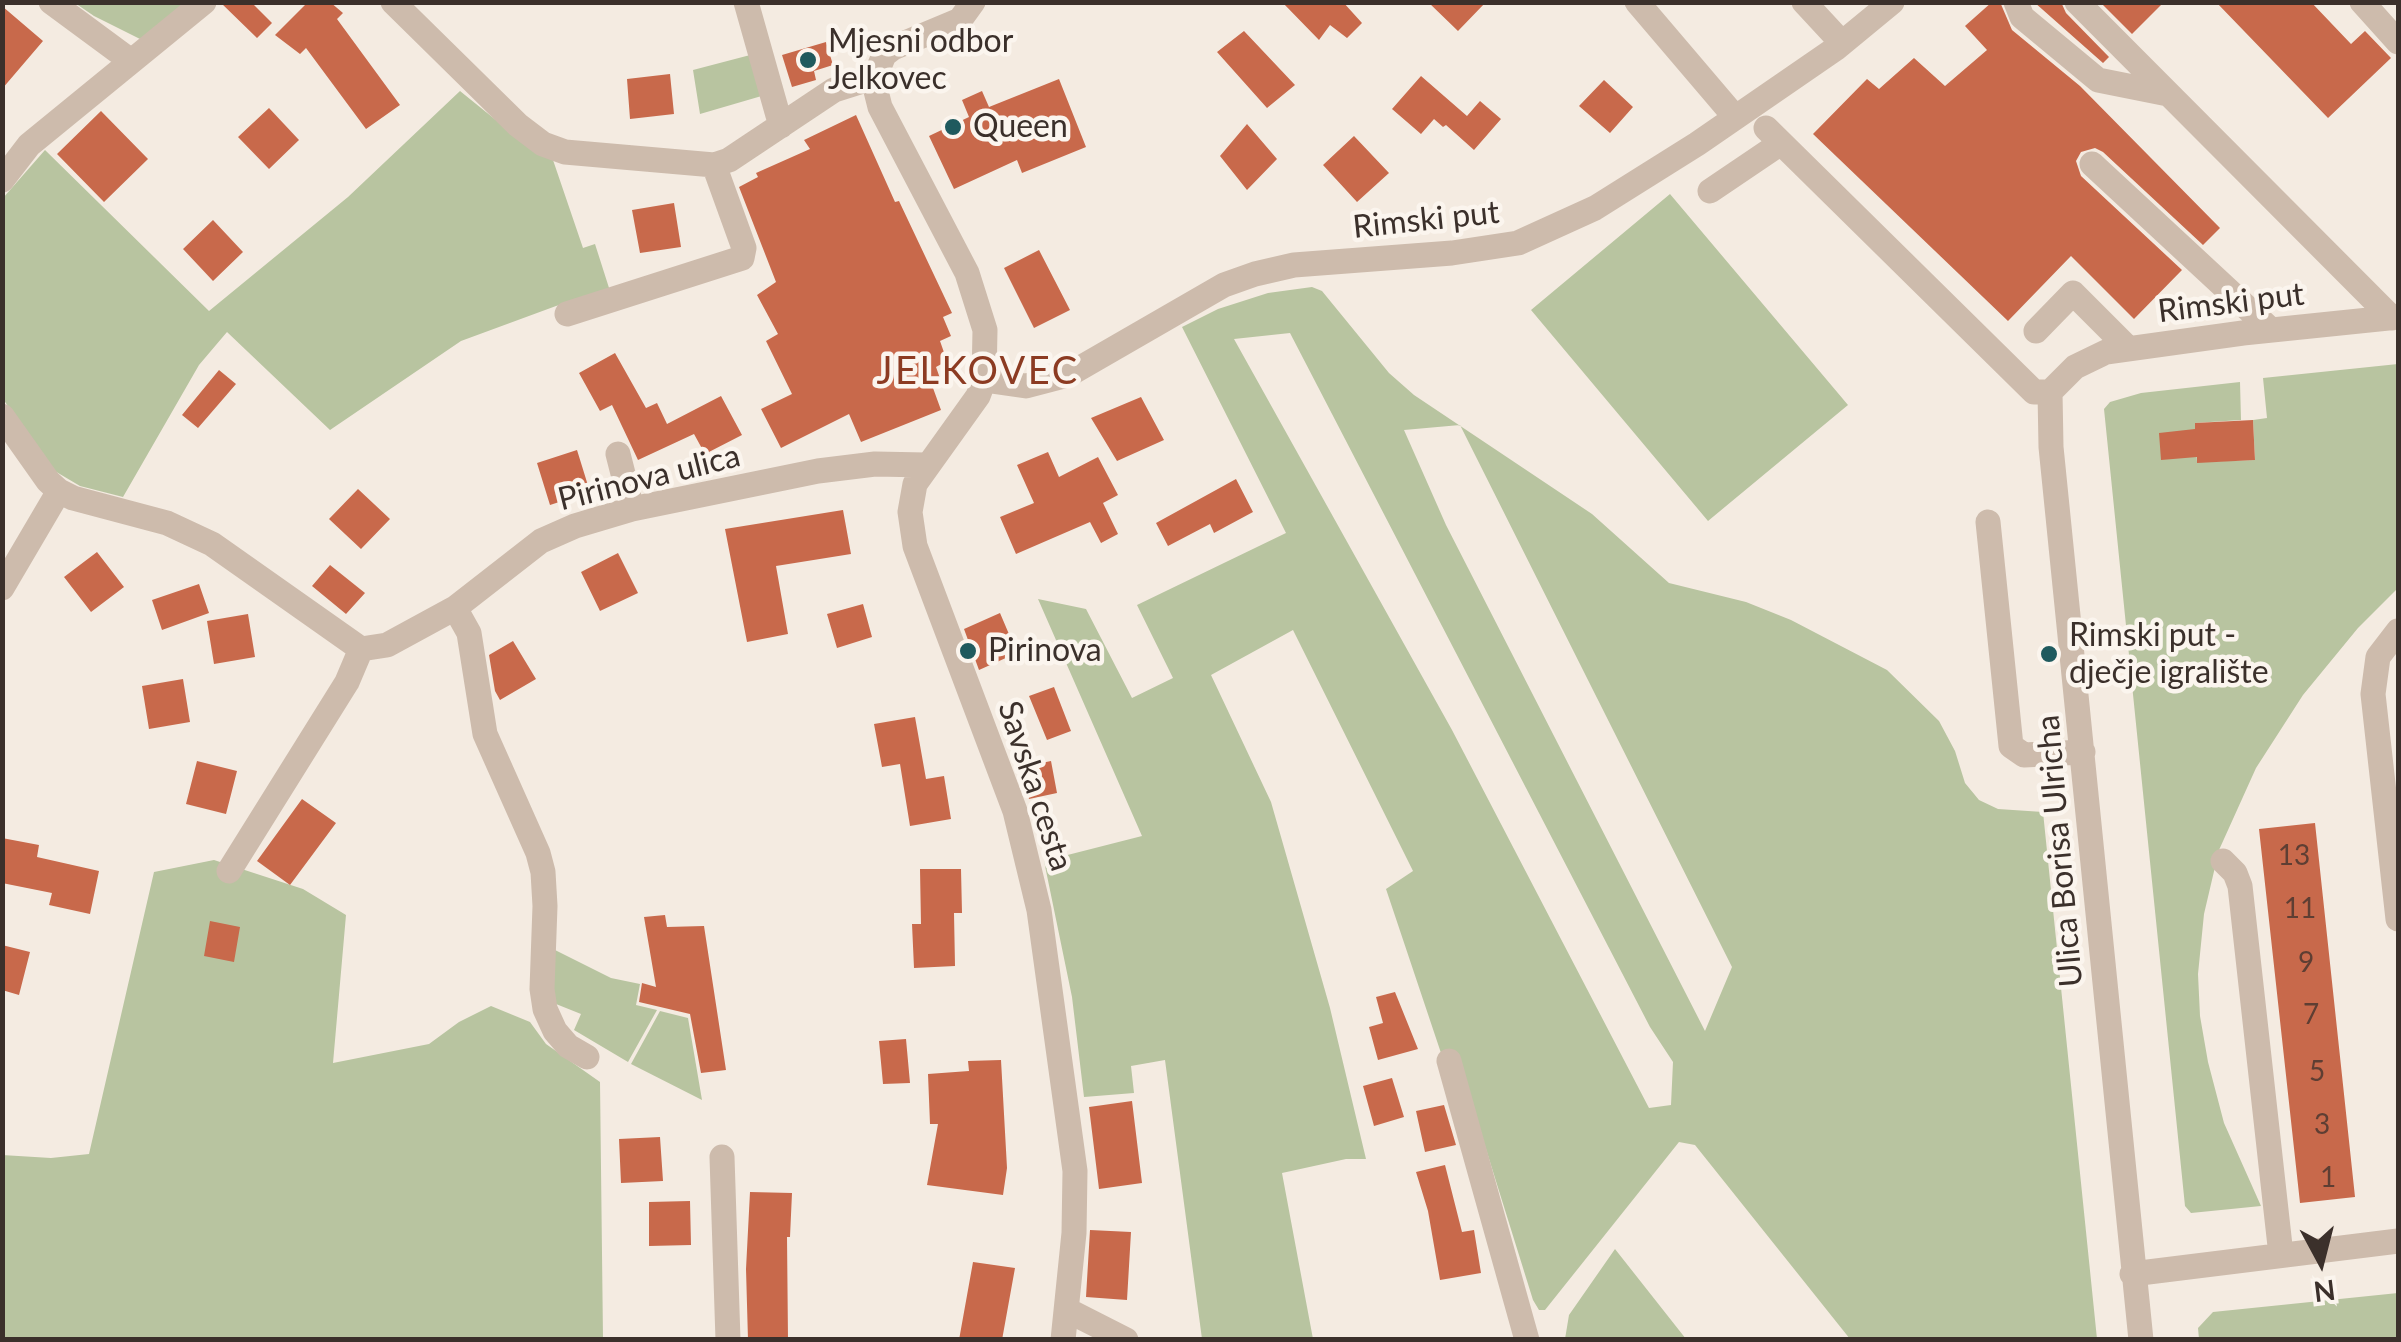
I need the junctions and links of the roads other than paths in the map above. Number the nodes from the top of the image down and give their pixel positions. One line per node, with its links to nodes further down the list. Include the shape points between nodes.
1 (50, 2): 14 (street)
2 (204, 2): 14 (street)
3 (393, 2): 20 (street, via 543,144 565,152)
4 (746, 2): 18 (street)
5 (973, 2): 15 (street, via 960,20 894,48)
6 (1637, 2): 17 (street)
7 (1804, 2): 13 (street)
8 (1892, 2): 13 (street, Rimski put)
9 (2016, 2): 16 (street, via 2022,17 2098,80)
10 (2077, 2): 16 (street)
11 (2362, 2): 12 (street)
12 (2398, 42)
13 (1842, 44): 17 (street, Rimski put)
14 (131, 61): 21 (street, via 30,145)
15 (875, 77): 18 (street, via 834,90); 28 (street, Savska cesta, via 880,108 974,292 985,330)
16 (2168, 94): 24 (street)
17 (1736, 117): 28 (street, Rimski put, via 1595,208 1518,243 1255,274 1068,375 1026,386)
18 (781, 126): 20 (street)
19 (2092, 164): 25 (street)
20 (714, 165): 23 (street, via 742,258)
21 (2, 180)
22 (1710, 190): 29 (street, via 1773,136 2034,392)
23 (567, 314)
24 (2395, 317): 25 (street, Rimski put)
25 (2271, 330): 27 (street, Rimski put)
26 (2036, 331): 27 (street, via 2074,293)
27 (2128, 348): 29 (street, Rimski put, via 2075,367)
28 (984, 380): 32 (street, Savska cesta, via 966,416)
29 (2050, 392): 40 (street, Ulica Borisa Ulricha, via 2050,447)
30 (2, 416): 33 (street)
31 (618, 454): 34 (street)
32 (926, 465): 34 (street, Pirinova ulica, via 818,471); 50 (street, Savska cesta, via 910,512 915,546 1010,796 1039,910 1075,1170)
33 (59, 491): 36 (street); 39 (street, via 168,523 212,544)
34 (632, 509): 37 (street, Pirinova ulica, via 541,541)
35 (1988, 522): 40 (street, via 2011,746 2024,755)
36 (2, 588)
37 (456, 608): 39 (street, Pirinova ulica, via 398,640); 44 (street, via 469,633 485,734 543,872 545,1008 555,1031)
38 (2398, 631): 43 (street, via 2378,657 2373,694)
39 (361, 650): 42 (street)
40 (2083, 752): 49 (street, Ulica Borisa Ulricha)
41 (2223, 861): 48 (street, via 2240,886)
42 (229, 871)
43 (2398, 919)
44 (587, 1058)
45 (1449, 1061): 54 (street)
46 (722, 1157): 51 (street)
47 (2398, 1240): 48 (street)
48 (2282, 1255): 49 (street)
49 (2132, 1274): 55 (street, Ulica Borisa Ulricha)
50 (1067, 1310): 52 (street, Savska cesta); 53 (street)
51 (728, 1340)
52 (1063, 1340)
53 (1126, 1340)
54 (1527, 1340)
55 (2141, 1340)

